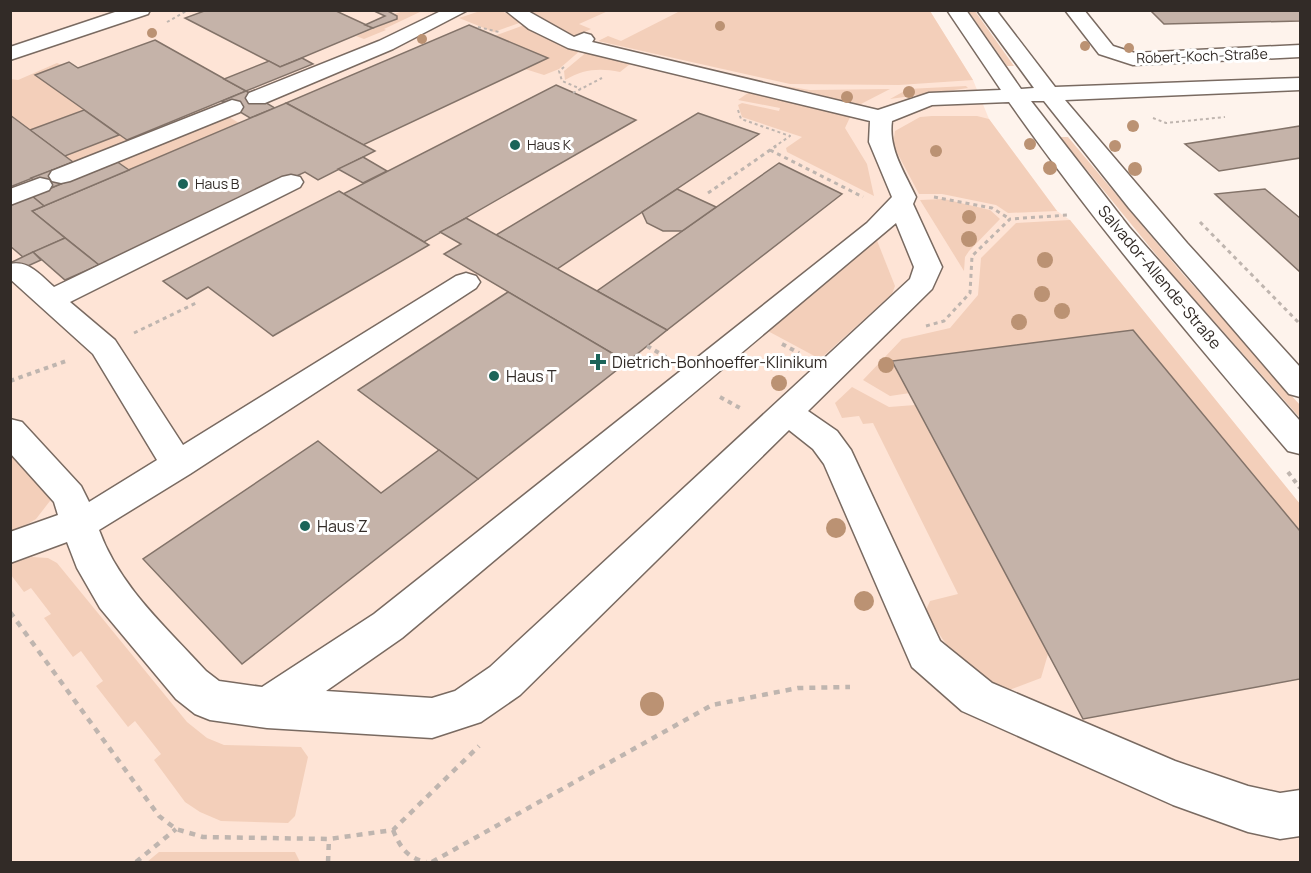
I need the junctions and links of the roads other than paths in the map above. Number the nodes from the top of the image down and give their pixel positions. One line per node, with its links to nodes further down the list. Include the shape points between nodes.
1 (141, 10): 8 (street)
2 (459, 10): 12 (street)
3 (514, 10): 16 (street, via 528,21 580,41)
4 (956, 10): 14 (street, Salvador-Allende-Straße)
5 (986, 10): 13 (street, Salvador-Allende-Straße)
6 (1074, 10): 9 (street, Robert-Koch-Straße, via 1106,50 1133,59)
7 (70, 18): 8 (street)
8 (88, 28): 10 (street)
9 (1300, 51)
10 (10, 54)
11 (1300, 84): 13 (street, Robert-Koch-Straße, via 1107,105)
12 (257, 98)
13 (1053, 100): 14 (street); 23 (street, Salvador-Allende-Straße, via 1198,273)
14 (1019, 101): 16 (street, via 937,111 905,107); 26 (street, Salvador-Allende-Straße, via 1153,272)
15 (232, 107): 18 (street)
16 (881, 117): 19 (street, via 880,144)
17 (291, 182): 22 (street)
18 (10, 198)
19 (898, 204): 24 (street, via 921,246 927,274 904,301); 30 (street, via 876,228 679,368 388,626)
20 (18, 271): 22 (street)
21 (466, 282): 27 (street)
22 (51, 300): 27 (street, via 104,347)
23 (1300, 386)
24 (780, 418): 30 (street, via 505,681 466,708 432,718); 31 (street, via 825,440 839,459 926,654 977,697 1173,783 1248,809 1280,816)
25 (10, 431): 28 (street, via 69,496)
26 (1300, 442)
27 (178, 465): 28 (street, via 96,516)
28 (76, 524): 29 (street); 30 (street, via 90,557 114,596 191,686 210,700)
29 (10, 548)
30 (267, 708)
31 (1300, 813)

